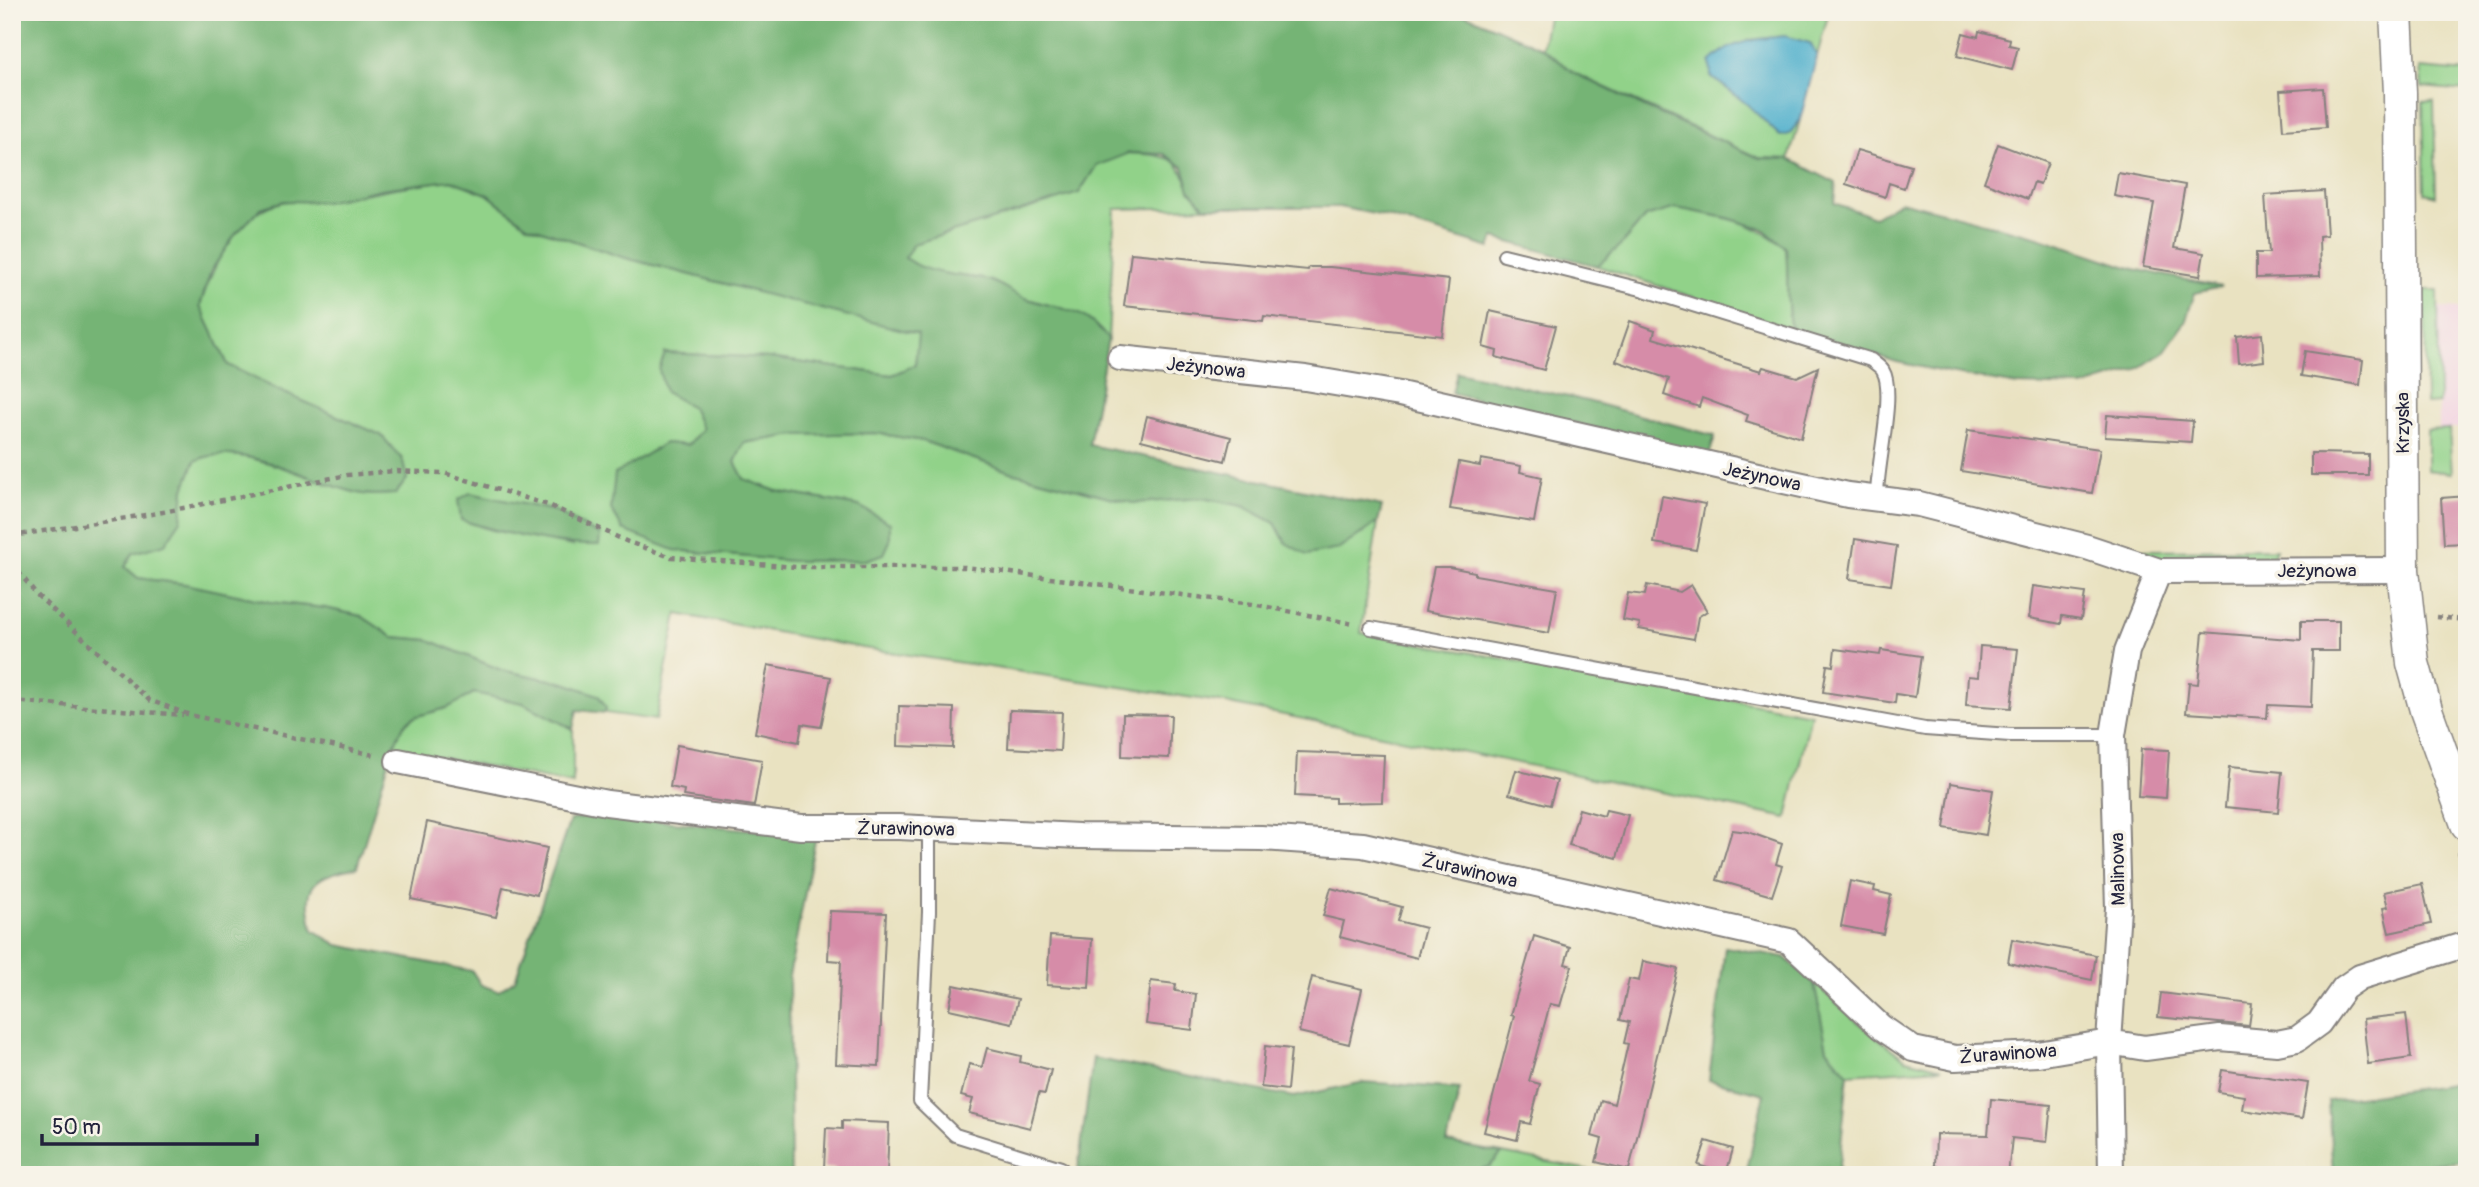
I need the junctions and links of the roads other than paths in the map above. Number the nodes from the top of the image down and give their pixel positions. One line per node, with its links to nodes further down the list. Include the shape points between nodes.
1 (2396, 12): 5 (street, Krzyska)
2 (1504, 254): 4 (lane, via 1641,289 1871,359 1883,370 1888,389)
3 (1120, 358): 4 (street, Jeżynowa, via 1305,378 1400,394)
4 (1877, 498): 6 (street, Jeżynowa, via 1919,504 2087,547)
5 (2403, 570): 6 (street, Jeżynowa); 10 (street, Krzyska, via 2413,663)
6 (2159, 571): 8 (street, Malinowa, via 2127,651)
7 (1371, 628): 8 (lane, via 1925,729)
8 (2113, 735): 13 (street, Malinowa, via 2118,908)
9 (398, 761): 11 (street, Żurawinowa, via 607,803 801,827)
10 (2467, 824)
11 (929, 828): 13 (street, Żurawinowa, via 1363,845 1788,941 1881,1027 1913,1049 1955,1058 2038,1054); 14 (lane, via 920,1101 955,1135)
12 (2467, 944): 13 (street, Żurawinowa, via 2360,977 2344,988 2319,1023 2297,1039 2277,1043 2220,1038 2145,1048)
13 (2109, 1042): 15 (street, Malinowa)
14 (1062, 1168)
15 (2111, 1175)

